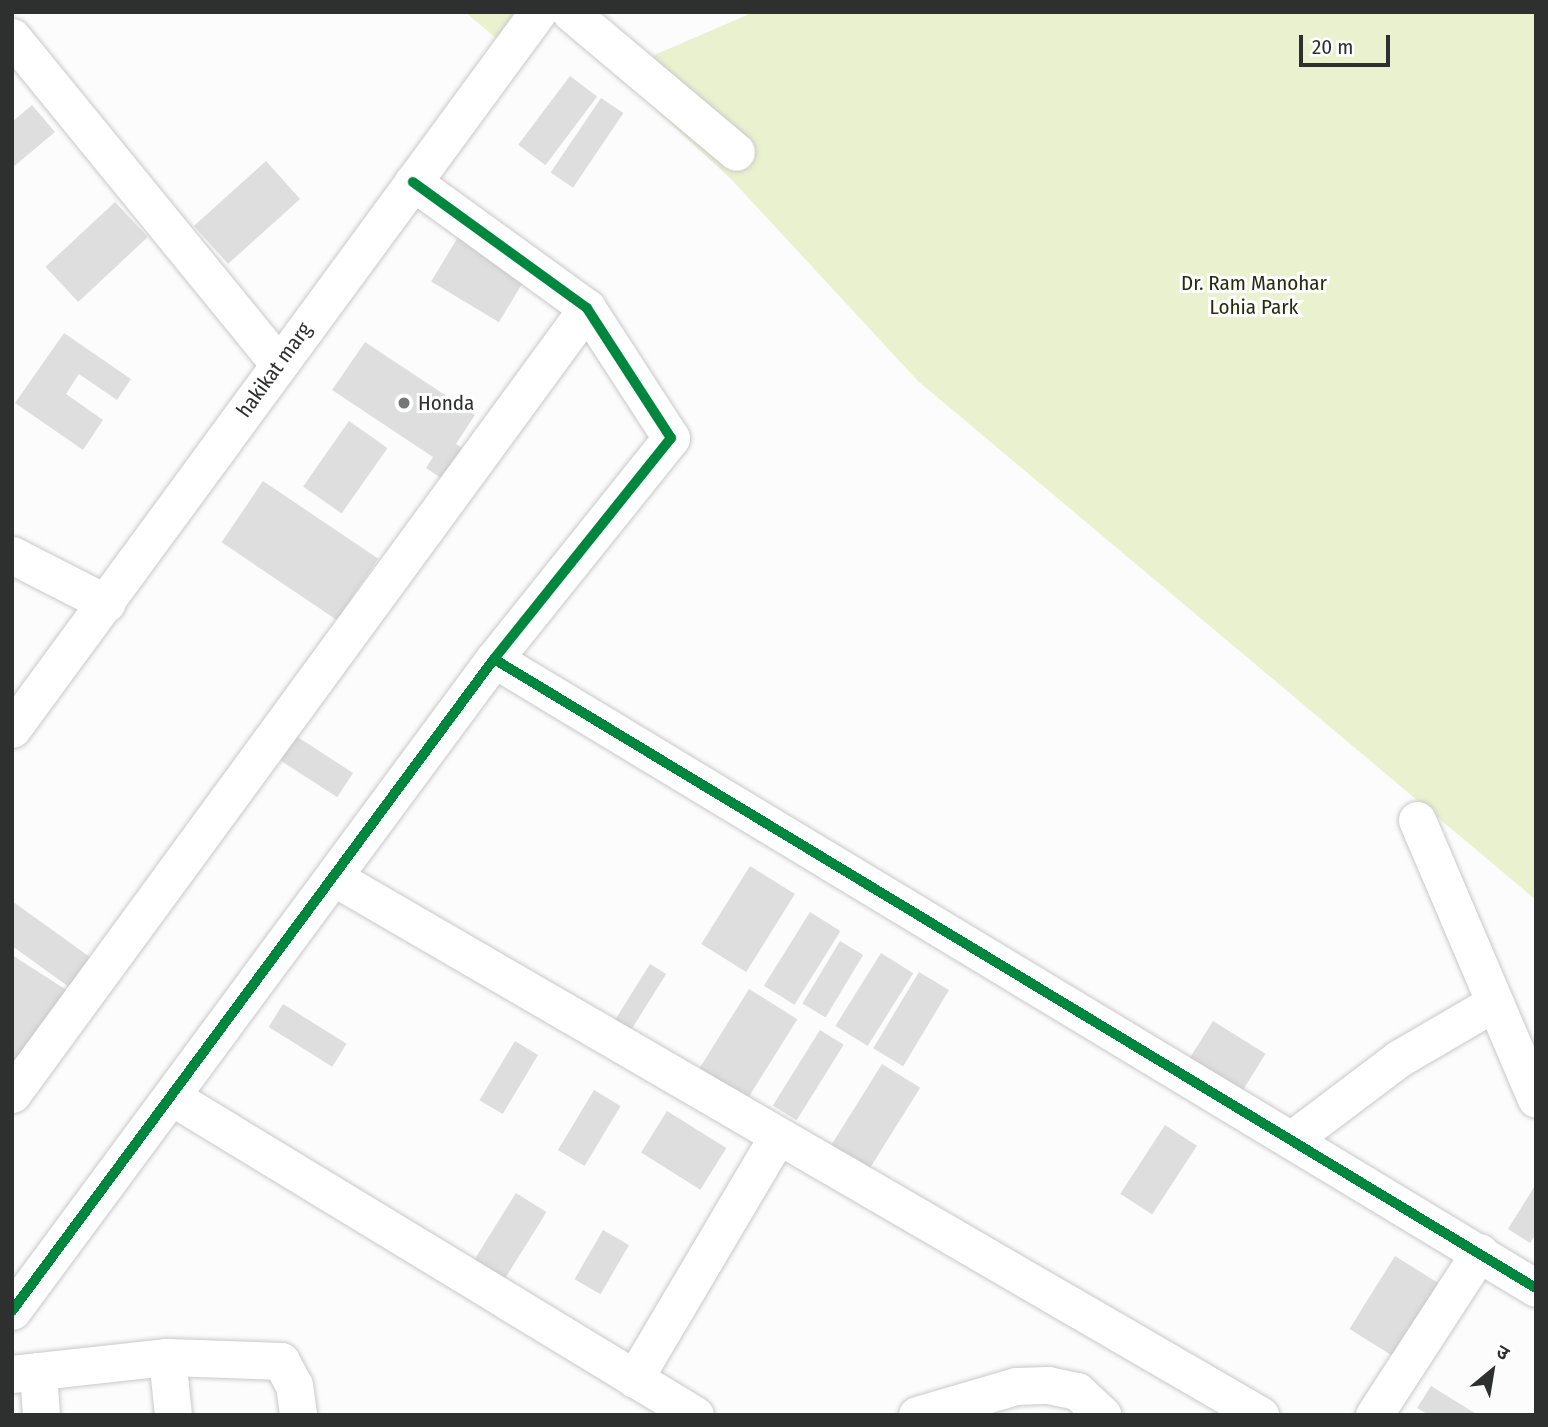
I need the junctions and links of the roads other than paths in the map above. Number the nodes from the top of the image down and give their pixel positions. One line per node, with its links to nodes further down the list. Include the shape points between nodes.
1 (538, 12): 5 (street, hakikat marg)
2 (570, 12): 4 (street)
3 (12, 37): 7 (street)
4 (736, 152)
5 (413, 181): 6 (street); 7 (street, hakikat marg)
6 (587, 309): 10 (street, via 671,438); 15 (street)
7 (279, 364): 9 (street, hakikat marg)
8 (12, 555): 9 (street)
9 (106, 603): 11 (street, hakikat marg)
10 (494, 659): 13 (street); 19 (street)
11 (12, 729)
12 (1417, 820): 14 (street)
13 (335, 878): 16 (street); 18 (street)
14 (1494, 1003): 17 (street); 19 (street, via 1398,1059)
15 (12, 1094)
16 (172, 1097): 22 (street); 25 (street)
17 (1536, 1099)
18 (777, 1136): 25 (street); 32 (street)
19 (1290, 1140): 20 (street)
20 (1480, 1252): 21 (street); 33 (street)
21 (1536, 1288)
22 (12, 1311)
23 (167, 1357): 24 (street); 27 (street); 28 (street, via 281,1362 294,1385)
24 (25, 1372): 26 (street)
25 (634, 1379): 29 (street)
26 (41, 1415)
27 (173, 1415)
28 (298, 1415)
29 (695, 1415)
30 (917, 1415): 31 (street, via 1016,1385 1077,1391)
31 (1103, 1415)
32 (1260, 1415)
33 (1374, 1415)

